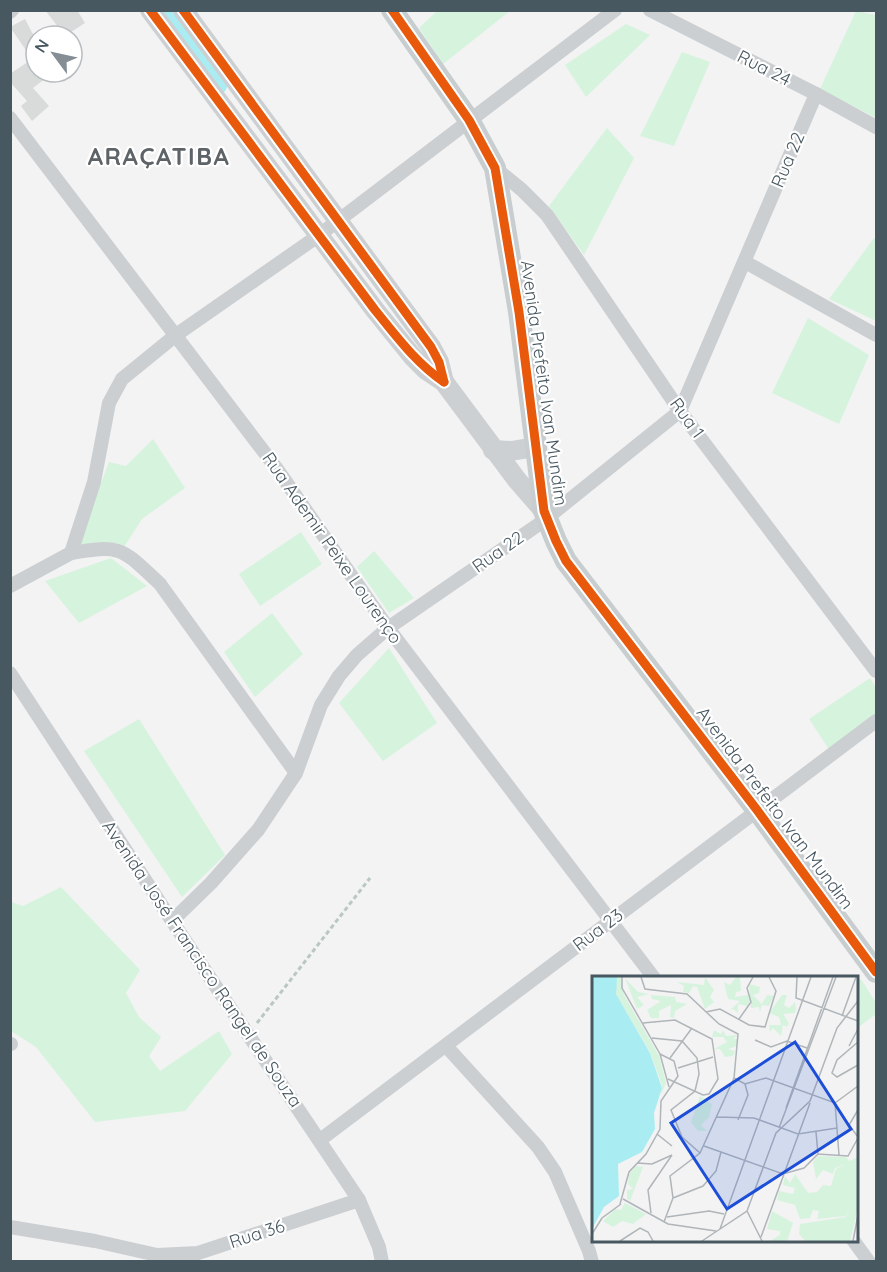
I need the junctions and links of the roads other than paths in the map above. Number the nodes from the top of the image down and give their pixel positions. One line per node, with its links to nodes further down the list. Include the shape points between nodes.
1 (150, 10): 11 (street)
2 (183, 10): 11 (street)
3 (392, 10): 8 (main road, Avenida Prefeito Ivan Mundim)
4 (615, 10): 8 (street)
5 (650, 10): 6 (street, Rua 24)
6 (816, 94): 9 (street, Rua 24); 12 (street, Rua 22)
7 (10, 118): 13 (street, Rua Ademir Peixe Lourenço)
8 (469, 120): 10 (main road, Avenida Prefeito Ivan Mundim); 11 (street)
9 (876, 128)
10 (495, 168): 15 (street, Rua 1, via 547,216); 16 (main road, Avenida Prefeito Ivan Mundim)
11 (328, 228): 13 (street); 17 (street, via 431,347 444,382)
12 (745, 262): 14 (street); 15 (street, Rua 22)
13 (176, 335): 19 (street, via 122,379 109,403 94,482); 21 (street, Rua Ademir Peixe Lourenço, via 277,469)
14 (876, 335)
15 (680, 411): 18 (street, Rua 22); 22 (street, Rua 1)
16 (536, 447): 17 (street); 18 (main road, Avenida Prefeito Ivan Mundim)
17 (493, 450): 18 (street)
18 (546, 515): 21 (street, Rua 22); 26 (main road, Avenida Prefeito Ivan Mundim, via 566,561)
19 (71, 553): 20 (street); 25 (street, via 116,549 159,584)
20 (10, 586)
21 (388, 628): 25 (street, Rua 22, via 339,676 321,705); 28 (street, Rua Ademir Peixe Lourenço)
22 (876, 671)
23 (10, 673): 27 (street, Avenida José Francisco Rangel de Souza)
24 (876, 721): 26 (street, Rua 23)
25 (296, 773): 27 (street, Rua 22, via 258,830)
26 (757, 810): 28 (street, Rua 23); 29 (main road, Avenida Prefeito Ivan Mundim)
27 (172, 921): 32 (street, Avenida José Francisco Rangel de Souza)
28 (610, 922): 30 (street, Rua Ademir Peixe Lourenço); 31 (street, Rua 23)
29 (876, 972)
30 (652, 976)
31 (446, 1046): 32 (street, Rua 23); 37 (street, via 538,1147 555,1172)
32 (320, 1140): 33 (street, Avenida José Francisco Rangel de Souza)
33 (359, 1200): 34 (street, Rua 36, via 198,1253 157,1255); 36 (street, Avenida José Francisco Rangel de Souza)
34 (10, 1227)
35 (854, 1242): 38 (street)
36 (382, 1262)
37 (592, 1262)
38 (869, 1262)

